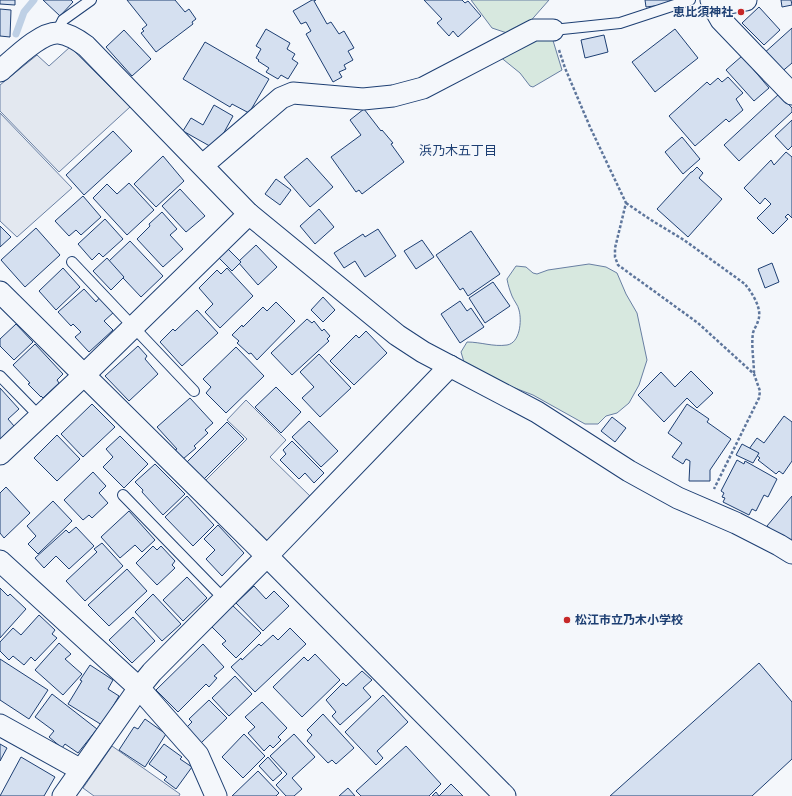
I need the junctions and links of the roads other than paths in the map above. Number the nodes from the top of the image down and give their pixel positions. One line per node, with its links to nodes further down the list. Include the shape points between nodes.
1 (92, 0): 6 (lane, via 62,20)
2 (690, 0): 5 (lane, via 620,23)
3 (746, 0): 4 (street)
4 (712, 3): 8 (street, via 729,30)
5 (553, 30): 9 (street, via 534,30 423,88 393,96 363,99 293,93 282,98)
6 (58, 33): 7 (street, via 40,38); 9 (street, via 75,38 86,46)
7 (0, 71)
8 (792, 94)
9 (203, 165): 10 (street)
10 (249, 214): 13 (street); 14 (street, via 397,335)
11 (72, 262): 13 (lane)
12 (0, 292): 16 (street)
13 (133, 327): 16 (street); 17 (lane)
14 (450, 366): 21 (street, via 537,412 629,471 678,498 736,522 780,544); 22 (street)
15 (0, 376): 18 (lane)
16 (83, 376): 18 (street); 22 (street)
17 (194, 391)
18 (40, 417): 19 (street)
19 (0, 454)
20 (123, 495): 24 (lane)
21 (792, 553)
22 (267, 556): 24 (street); 30 (street)
23 (0, 561): 25 (street)
24 (224, 599): 25 (street)
25 (139, 688): 27 (street); 29 (street, via 198,755)
26 (0, 725): 27 (street)
27 (81, 770): 28 (street)
28 (63, 796)
29 (216, 796)
30 (504, 796)

